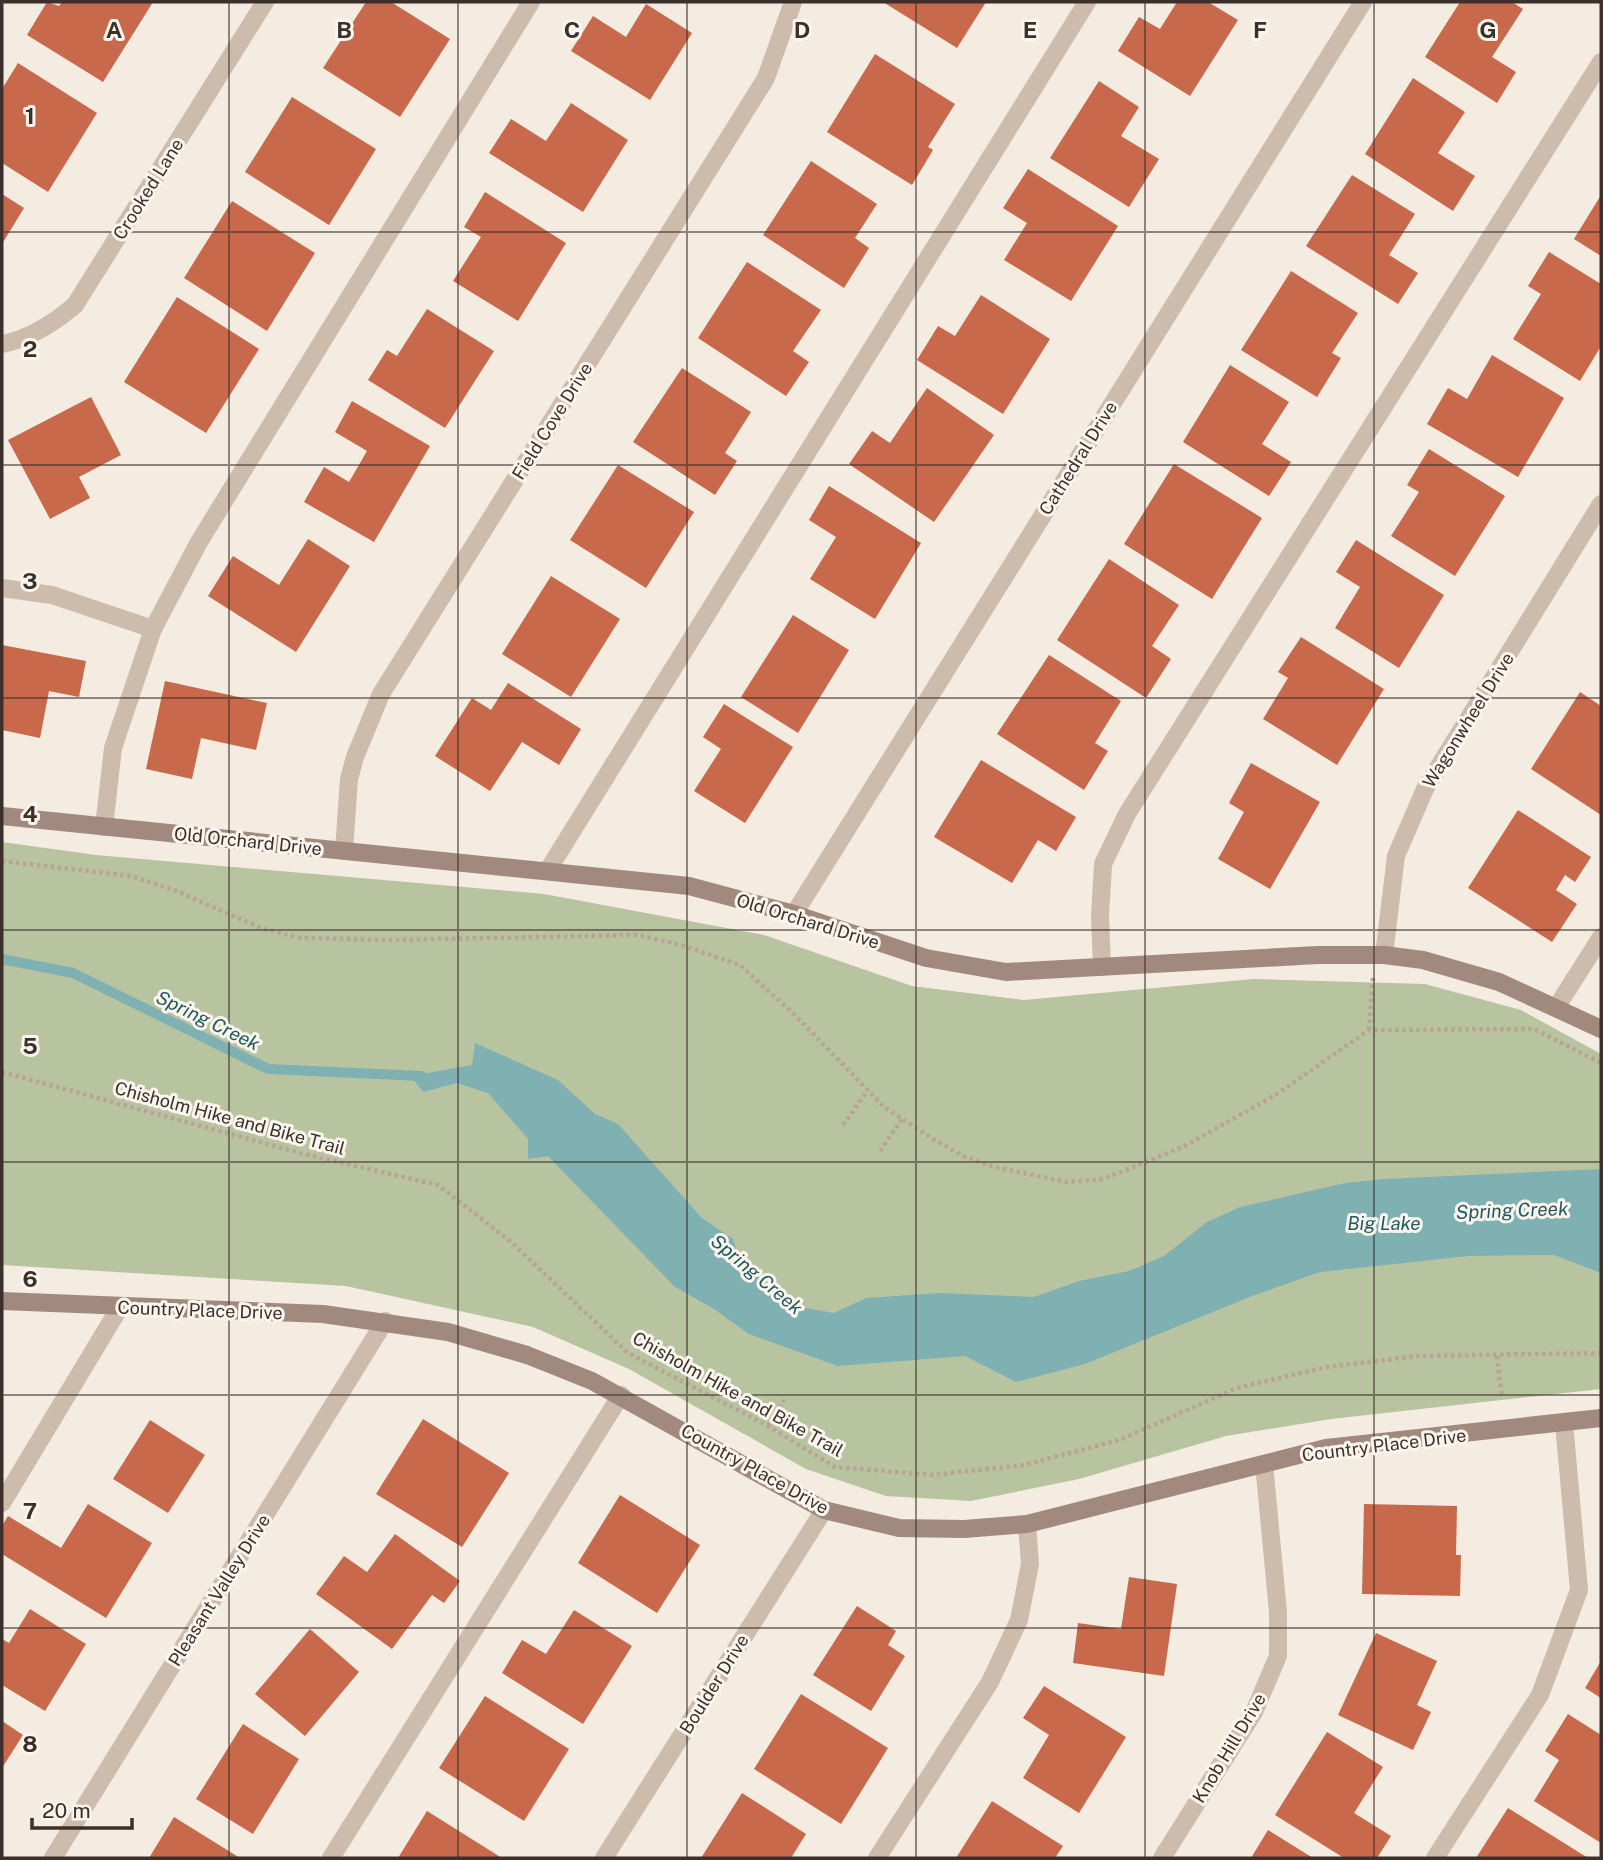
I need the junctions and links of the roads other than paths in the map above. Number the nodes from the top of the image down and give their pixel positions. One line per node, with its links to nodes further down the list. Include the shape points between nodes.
1 (265, 2): 7 (street, Crooked Lane, via 75,305 56,321)
2 (531, 2): 10 (street, via 199,542)
3 (793, 2): 13 (street, Field Cove Drive, via 766,78 381,694 349,779)
4 (1087, 2): 14 (street)
5 (1363, 2): 15 (street, Cathedral Drive)
6 (1601, 62): 18 (street, via 1127,814 1103,864)
7 (2, 344)
8 (1601, 504): 17 (street, Wagonwheel Drive, via 1425,789 1396,856)
9 (2, 588): 10 (street, via 52,595)
10 (153, 629): 12 (street, via 113,748)
11 (2, 816): 12 (street, Old Orchard Drive)
12 (104, 827): 13 (street, Old Orchard Drive)
13 (344, 851): 14 (street, Old Orchard Drive)
14 (548, 870): 15 (street, Old Orchard Drive, via 690,886)
15 (794, 914): 18 (street, Old Orchard Drive, via 939,961 1006,972)
16 (1601, 937): 19 (street)
17 (1380, 955): 18 (street, Old Orchard Drive); 19 (street, Old Orchard Drive, via 1423,960 1499,982)
18 (1102, 967)
19 (1556, 1008): 20 (street, Old Orchard Drive)
20 (1601, 1029)
21 (2, 1301): 22 (street, Country Place Drive)
22 (120, 1307): 23 (street, Country Place Drive, via 323,1314); 28 (street)
23 (385, 1321): 24 (street, Country Place Drive, via 448,1332 527,1355); 31 (street, Pleasant Valley Drive)
24 (621, 1395): 29 (street, Country Place Drive); 32 (street)
25 (1601, 1418): 26 (street, Country Place Drive)
26 (1564, 1423): 27 (street, Country Place Drive, via 1326,1448); 36 (street, via 1578,1590 1540,1695)
27 (1264, 1464): 30 (street, Country Place Drive); 35 (street, Knob Hill Drive, via 1278,1656 1254,1712)
28 (2, 1503)
29 (824, 1510): 30 (street, Country Place Drive, via 899,1528 964,1530); 33 (street, Boulder Drive)
30 (1027, 1524): 34 (street, via 1030,1564 1019,1620 990,1682)
31 (53, 1858)
32 (331, 1858)
33 (604, 1858)
34 (877, 1858)
35 (1161, 1858)
36 (1435, 1858)

